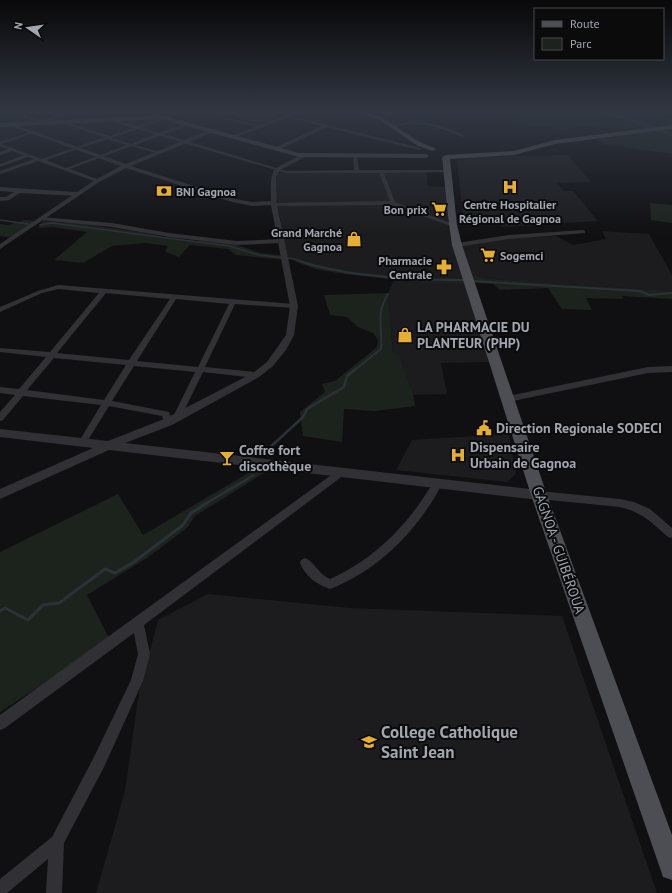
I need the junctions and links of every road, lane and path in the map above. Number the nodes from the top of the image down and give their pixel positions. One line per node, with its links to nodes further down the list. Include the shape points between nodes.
1 (19, 153): 21 (street)
2 (23, 153): 15 (street)
3 (61, 153): 20 (street)
4 (91, 153): 18 (street)
5 (110, 153): 18 (street)
6 (158, 153): 24 (street)
7 (222, 153): 26 (street)
8 (291, 153): 19 (main road)
9 (409, 153): 17 (main road)
10 (424, 153): 22 (main road)
11 (443, 153): 22 (main road, via 446,154)
12 (461, 153): 14 (main road)
13 (515, 153): 14 (main road)
14 (474, 154): 22 (main road)
15 (29, 155): 20 (street); 23 (street)
16 (354, 155): 17 (main road); 19 (main road); 27 (street)
17 (404, 155): 22 (main road)
18 (101, 156): 24 (street); 25 (street)
19 (304, 156): 26 (street)
20 (40, 159): 25 (street); 29 (street)
21 (0, 160)
22 (441, 161): 28 (street); 38 (main road, GAGNOA - GUIBÉROUA)
23 (0, 166)
24 (126, 166): 30 (street); 36 (street, via 234,201)
25 (67, 169): 30 (street)
26 (278, 169): 27 (street, via 286,172); 36 (street, via 272,184)
27 (357, 172): 28 (street)
28 (381, 172): 35 (street)
29 (0, 173)
30 (97, 181): 33 (street)
31 (0, 189): 32 (street)
32 (19, 191): 33 (street); 34 (street, via 7,199)
33 (77, 194): 37 (street)
34 (0, 199)
35 (393, 203): 36 (street); 38 (street)
36 (274, 204): 40 (street)
37 (41, 219): 40 (street, via 112,225 174,236 237,243); 42 (street)
38 (454, 225): 41 (main road, GAGNOA - GUIBÉROUA)
39 (583, 232): 41 (street, via 509,237)
40 (281, 240): 46 (street)
41 (457, 245): 56 (main road, GAGNOA - GUIBÉROUA)
42 (0, 247)
43 (105, 290): 44 (street); 47 (street, via 58,287); 49 (street)
44 (174, 297): 45 (street); 50 (street)
45 (233, 302): 46 (street); 51 (street)
46 (294, 306): 53 (street, via 290,335 270,364)
47 (0, 310)
48 (0, 350): 49 (street)
49 (53, 354): 50 (street); 55 (street)
50 (132, 362): 51 (street); 57 (street)
51 (201, 369): 53 (street); 58 (street)
52 (672, 369): 56 (street, via 648,370)
53 (256, 375): 58 (street)
54 (0, 390): 55 (street)
55 (21, 393): 57 (street); 59 (street)
56 (508, 399): 67 (main road, GAGNOA - GUIBÉROUA)
57 (107, 403): 60 (street, via 166,414); 62 (street)
58 (177, 417): 60 (street)
59 (0, 418)
60 (168, 422): 63 (street)
61 (0, 434): 62 (street)
62 (82, 444): 63 (street)
63 (107, 446): 64 (street); 66 (street)
64 (341, 472): 65 (street); 70 (street)
65 (437, 484): 67 (street); 69 (street, via 428,502 396,540 343,579 330,584 319,580)
66 (0, 494)
67 (539, 494): 68 (street, via 634,506 646,512); 73 (main road, GAGNOA - GUIBÉROUA)
68 (672, 534)
69 (304, 563)
70 (138, 623): 71 (street); 72 (street, via 144,654 137,681 99,762)
71 (0, 723)
72 (57, 842): 74 (street); 75 (street)
73 (672, 868)
74 (0, 889)
75 (54, 893)

